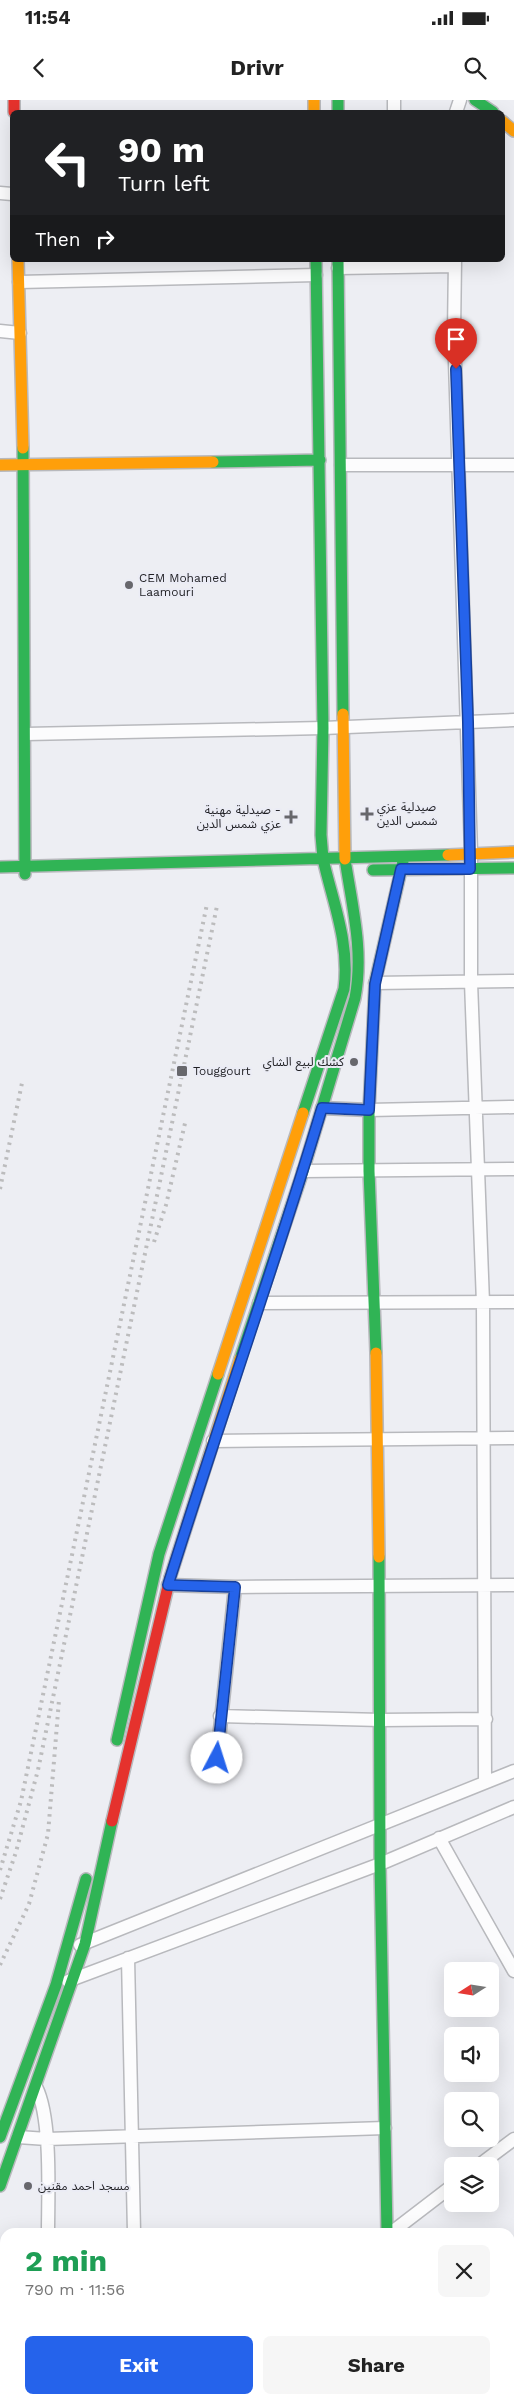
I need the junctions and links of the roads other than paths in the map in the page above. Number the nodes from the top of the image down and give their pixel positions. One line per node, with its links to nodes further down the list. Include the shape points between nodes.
1 (475, 100): 2 (main road)
2 (489, 110)
3 (18, 262): 8 (main road)
4 (316, 262): 7 (main road)
5 (455, 263): 6 (street); 12 (street)
6 (338, 264): 15 (main road)
7 (316, 275): 8 (street); 11 (main road)
8 (19, 282): 10 (main road)
9 (0, 331): 10 (street)
10 (20, 333): 14 (main road)
11 (320, 460): 14 (main road); 20 (main road)
12 (459, 463): 13 (street); 15 (street); 18 (street)
13 (514, 464)
14 (24, 465): 16 (main road); 21 (main road)
15 (341, 465): 19 (main road)
16 (0, 466)
17 (514, 720): 18 (street)
18 (468, 722): 19 (street); 22 (street)
19 (344, 726): 20 (street); 26 (main road)
20 (323, 728): 21 (street); 25 (main road)
21 (26, 734): 31 (main road)
22 (471, 852): 23 (main road); 24 (main road); 30 (street)
23 (514, 852)
24 (405, 856): 26 (main road); 29 (main road)
25 (323, 859): 26 (main road); 31 (main road); 32 (main road)
26 (345, 859): 33 (main road)
27 (0, 867): 31 (main road)
28 (514, 868): 30 (main road)
29 (401, 869): 30 (main road); 33 (main road); 38 (main road)
30 (470, 869): 36 (street)
31 (25, 870): 34 (main road); 35 (main road)
32 (321, 871): 33 (main road); 63 (main road, via 345,947 344,989 159,1554)
33 (355, 871): 39 (main road, via 359,976)
34 (268, 872)
35 (0, 875)
36 (471, 982): 37 (street); 38 (street); 40 (street)
37 (514, 982)
38 (375, 984): 42 (main road)
39 (322, 1108): 42 (street); 44 (main road)
40 (475, 1108): 41 (street); 42 (street); 46 (street)
41 (514, 1108)
42 (369, 1110): 45 (main road)
43 (514, 1170): 46 (street)
44 (303, 1171): 45 (street); 48 (main road)
45 (369, 1171): 46 (street); 50 (main road)
46 (478, 1171): 49 (street)
47 (514, 1302): 49 (street)
48 (259, 1303): 50 (street); 54 (main road)
49 (483, 1303): 50 (street); 51 (street)
50 (375, 1304): 53 (main road)
51 (484, 1438): 52 (street); 53 (street); 57 (street)
52 (514, 1438)
53 (377, 1440): 54 (street); 59 (main road)
54 (213, 1441): 55 (main road)
55 (168, 1585): 58 (street); 72 (main road)
56 (514, 1585): 57 (street)
57 (485, 1586): 59 (street); 61 (street)
58 (235, 1587): 59 (street); 60 (street)
59 (378, 1587): 62 (main road)
60 (220, 1716): 62 (street); 64 (street)
61 (486, 1719): 62 (street); 66 (street)
62 (381, 1720): 68 (main road)
63 (115, 1747)
64 (217, 1758)
65 (514, 1771): 66 (street)
66 (485, 1782): 68 (street)
67 (514, 1807): 69 (street)
68 (380, 1826): 70 (main road); 72 (street)
69 (439, 1838): 70 (street); 75 (street)
70 (380, 1864): 74 (street); 79 (main road)
71 (88, 1872): 73 (main road)
72 (84, 1944): 73 (street); 76 (main road)
73 (68, 1949): 77 (main road)
74 (128, 1958): 76 (street); 80 (street)
75 (514, 1971)
76 (74, 1979): 77 (street); 78 (main road)
77 (56, 1985): 81 (main road)
78 (36, 2087): 82 (main road); 84 (street)
79 (385, 2128): 80 (street); 90 (main road)
80 (133, 2136): 84 (street); 89 (street)
81 (0, 2137)
82 (18, 2137): 84 (street); 86 (main road)
83 (514, 2138): 85 (street)
84 (47, 2139): 88 (street)
85 (490, 2157)
86 (0, 2186)
87 (444, 2192): 91 (street)
88 (48, 2228)
89 (134, 2228)
90 (388, 2228)
91 (397, 2228)

